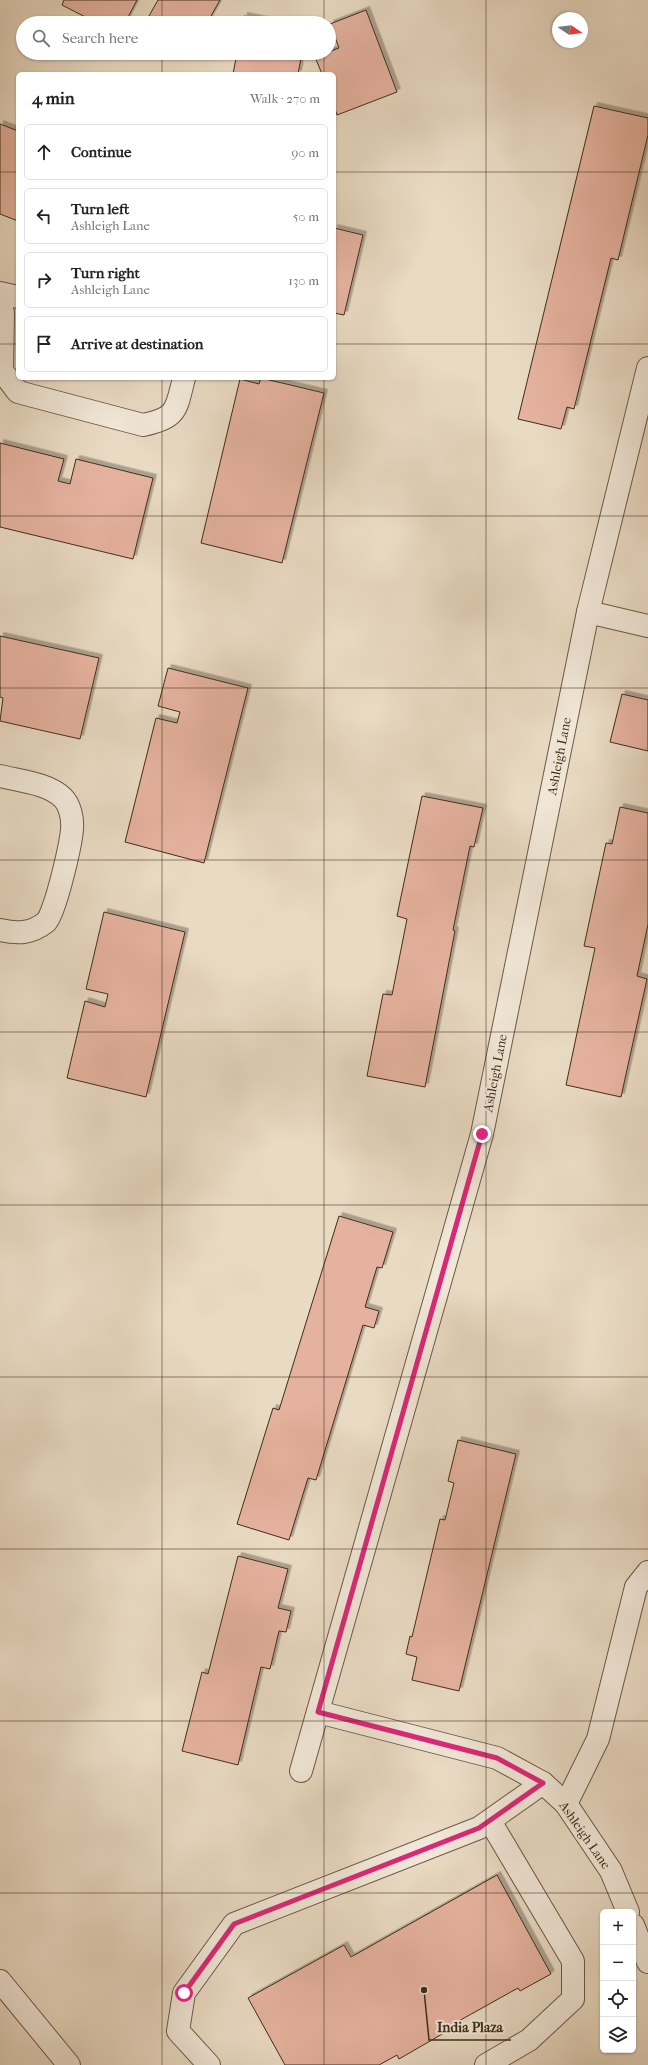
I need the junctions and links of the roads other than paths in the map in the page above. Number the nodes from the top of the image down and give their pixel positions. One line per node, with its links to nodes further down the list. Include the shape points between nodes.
1 (0, 293): 2 (street)
2 (16, 297)
3 (0, 300): 5 (street, via 3,313 2,371 18,392 143,425 162,421 177,408)
4 (648, 368): 6 (street, Ashleigh Lane)
5 (184, 380)
6 (588, 612): 7 (street); 11 (street, Ashleigh Lane, via 482,1134)
7 (648, 626)
8 (0, 776): 9 (street, via 48,788 63,797 70,807 73,829 55,906 47,921 32,932 14,933)
9 (0, 930)
10 (648, 1572): 14 (street, via 636,1587 598,1739)
11 (318, 1712): 12 (street, Ashleigh Lane); 13 (street, Ashleigh Lane, via 497,1758)
12 (301, 1771)
13 (543, 1783): 14 (street, Ashleigh Lane); 15 (street)
14 (566, 1804): 16 (street, Ashleigh Lane, via 611,1871)
15 (490, 1821): 21 (street, via 479,1828 234,1924 184,1993 178,2031); 22 (street, via 573,1961 573,1999 529,2040)
16 (627, 1909)
17 (636, 1932): 18 (street)
18 (648, 1962)
19 (0, 1981): 20 (street)
20 (69, 2065)
21 (209, 2065)
22 (486, 2065)

